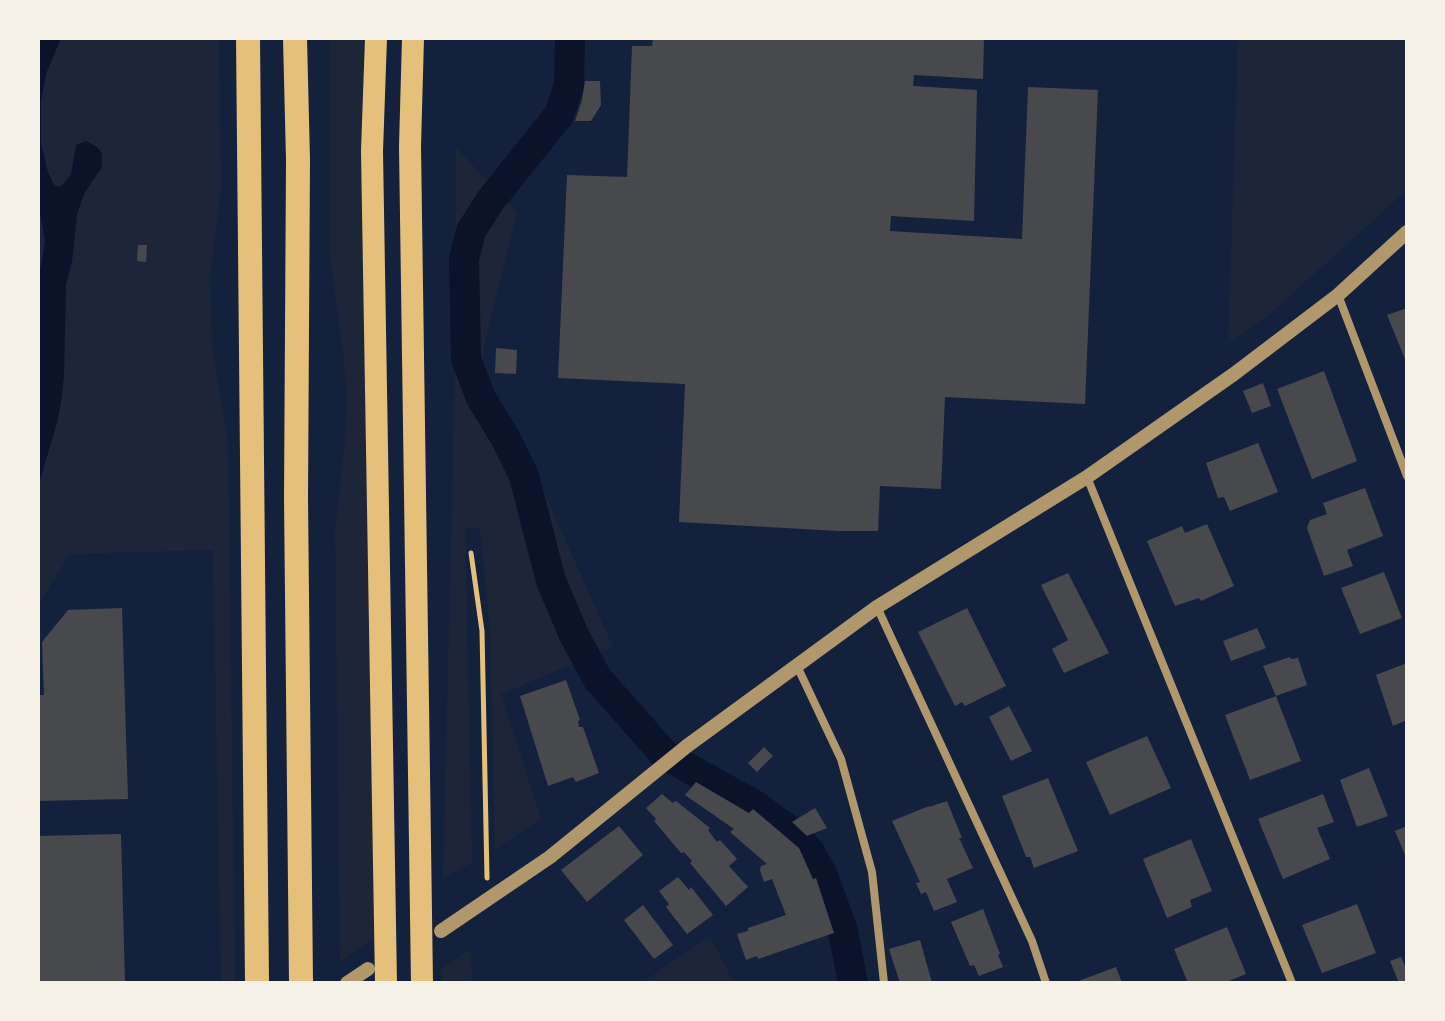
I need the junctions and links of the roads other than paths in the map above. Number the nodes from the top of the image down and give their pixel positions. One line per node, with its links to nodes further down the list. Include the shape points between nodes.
1 (248, 38): 13 (highway)
2 (295, 38): 14 (highway)
3 (376, 38): 16 (highway, via 372,151)
4 (413, 38): 17 (highway, via 410,146)
5 (1407, 232): 6 (street)
6 (1338, 295): 7 (street); 8 (street)
7 (1407, 476)
8 (1087, 477): 9 (street); 20 (street)
9 (877, 607): 10 (street); 19 (street, via 1032,941)
10 (797, 666): 11 (street, via 687,746 550,857); 18 (street, via 841,759 872,872)
11 (441, 931)
12 (368, 969): 15 (street)
13 (257, 983)
14 (301, 983)
15 (347, 983)
16 (386, 983)
17 (422, 983)
18 (884, 983)
19 (1046, 983)
20 (1292, 983)

